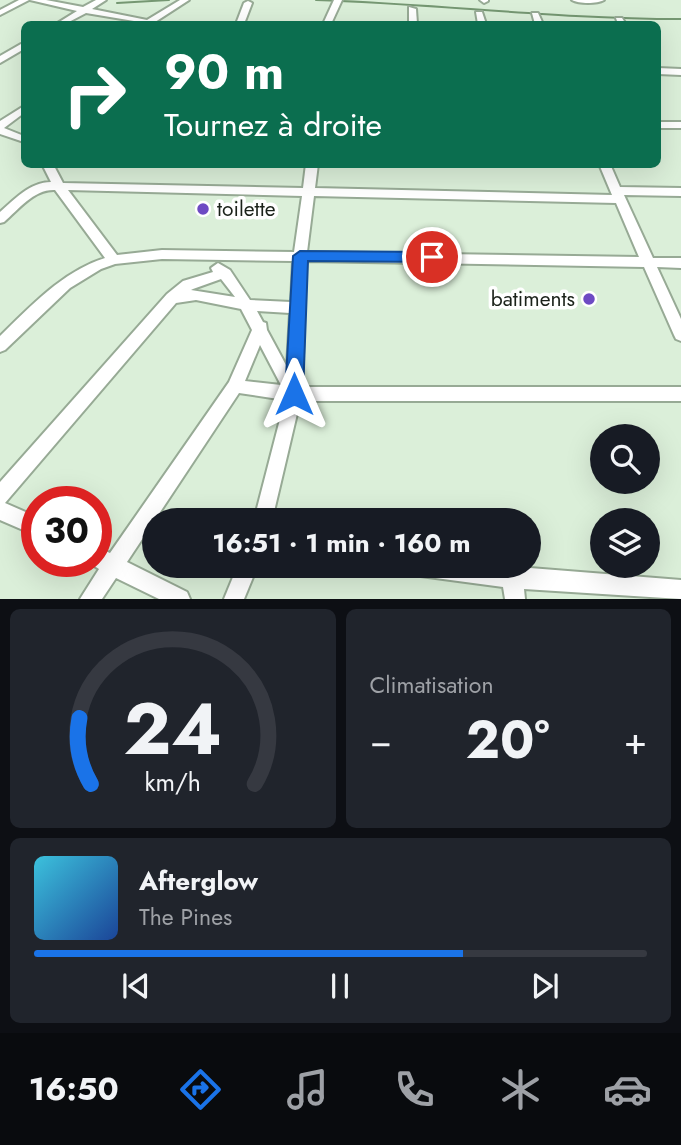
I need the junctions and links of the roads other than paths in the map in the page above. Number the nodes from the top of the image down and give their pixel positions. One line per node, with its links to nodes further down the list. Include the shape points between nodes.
1 (26, 0): 12 (street)
2 (34, 0): 10 (street)
3 (102, 0): 10 (street)
4 (338, 0): 20 (street)
5 (576, 0): 6 (street)
6 (600, 0)
7 (183, 1): 11 (street)
8 (248, 3): 19 (street)
9 (411, 9): 21 (street)
10 (85, 10): 15 (street); 16 (street)
11 (171, 10): 17 (street); 18 (street)
12 (0, 13)
13 (479, 14): 22 (street)
14 (535, 15): 23 (street)
15 (65, 21)
16 (134, 21)
17 (152, 21)
18 (164, 21)
19 (241, 21)
20 (328, 21)
21 (413, 21)
22 (481, 21)
23 (538, 21)
24 (21, 48): 25 (street)
25 (0, 60)
26 (661, 71): 27 (street)
27 (681, 72)
28 (21, 112): 31 (street)
29 (661, 125): 30 (street)
30 (681, 125)
31 (0, 128): 32 (street)
32 (21, 138)
33 (49, 168): 36 (street)
34 (311, 168): 38 (street)
35 (606, 168): 39 (street)
36 (59, 187): 38 (street); 40 (street, via 35,191); 43 (street)
37 (681, 192): 39 (street)
38 (308, 194): 39 (street); 42 (street)
39 (617, 195): 44 (street)
40 (0, 219)
41 (203, 256): 42 (street); 43 (street); 46 (street)
42 (300, 256): 44 (street); 49 (street)
43 (113, 259): 52 (street, via 59,288)
44 (648, 263): 45 (street); 51 (street)
45 (681, 263)
46 (225, 273): 47 (street, via 188,285); 48 (street)
47 (172, 298): 48 (street, via 196,295); 56 (street)
48 (247, 305): 49 (street); 50 (street)
49 (298, 308): 54 (street)
50 (261, 327): 53 (street); 54 (street)
51 (681, 335)
52 (0, 346)
53 (235, 386): 54 (street); 60 (street)
54 (294, 394): 55 (street); 57 (street)
55 (681, 394)
56 (0, 496)
57 (266, 508)
58 (0, 510): 59 (street)
59 (21, 520)
60 (112, 550)
61 (112, 565): 67 (street)
62 (98, 577): 66 (street)
63 (243, 578): 68 (street)
64 (512, 578): 65 (street); 69 (street)
65 (681, 590)
66 (90, 599)
67 (180, 599)
68 (234, 599)
69 (515, 599)

